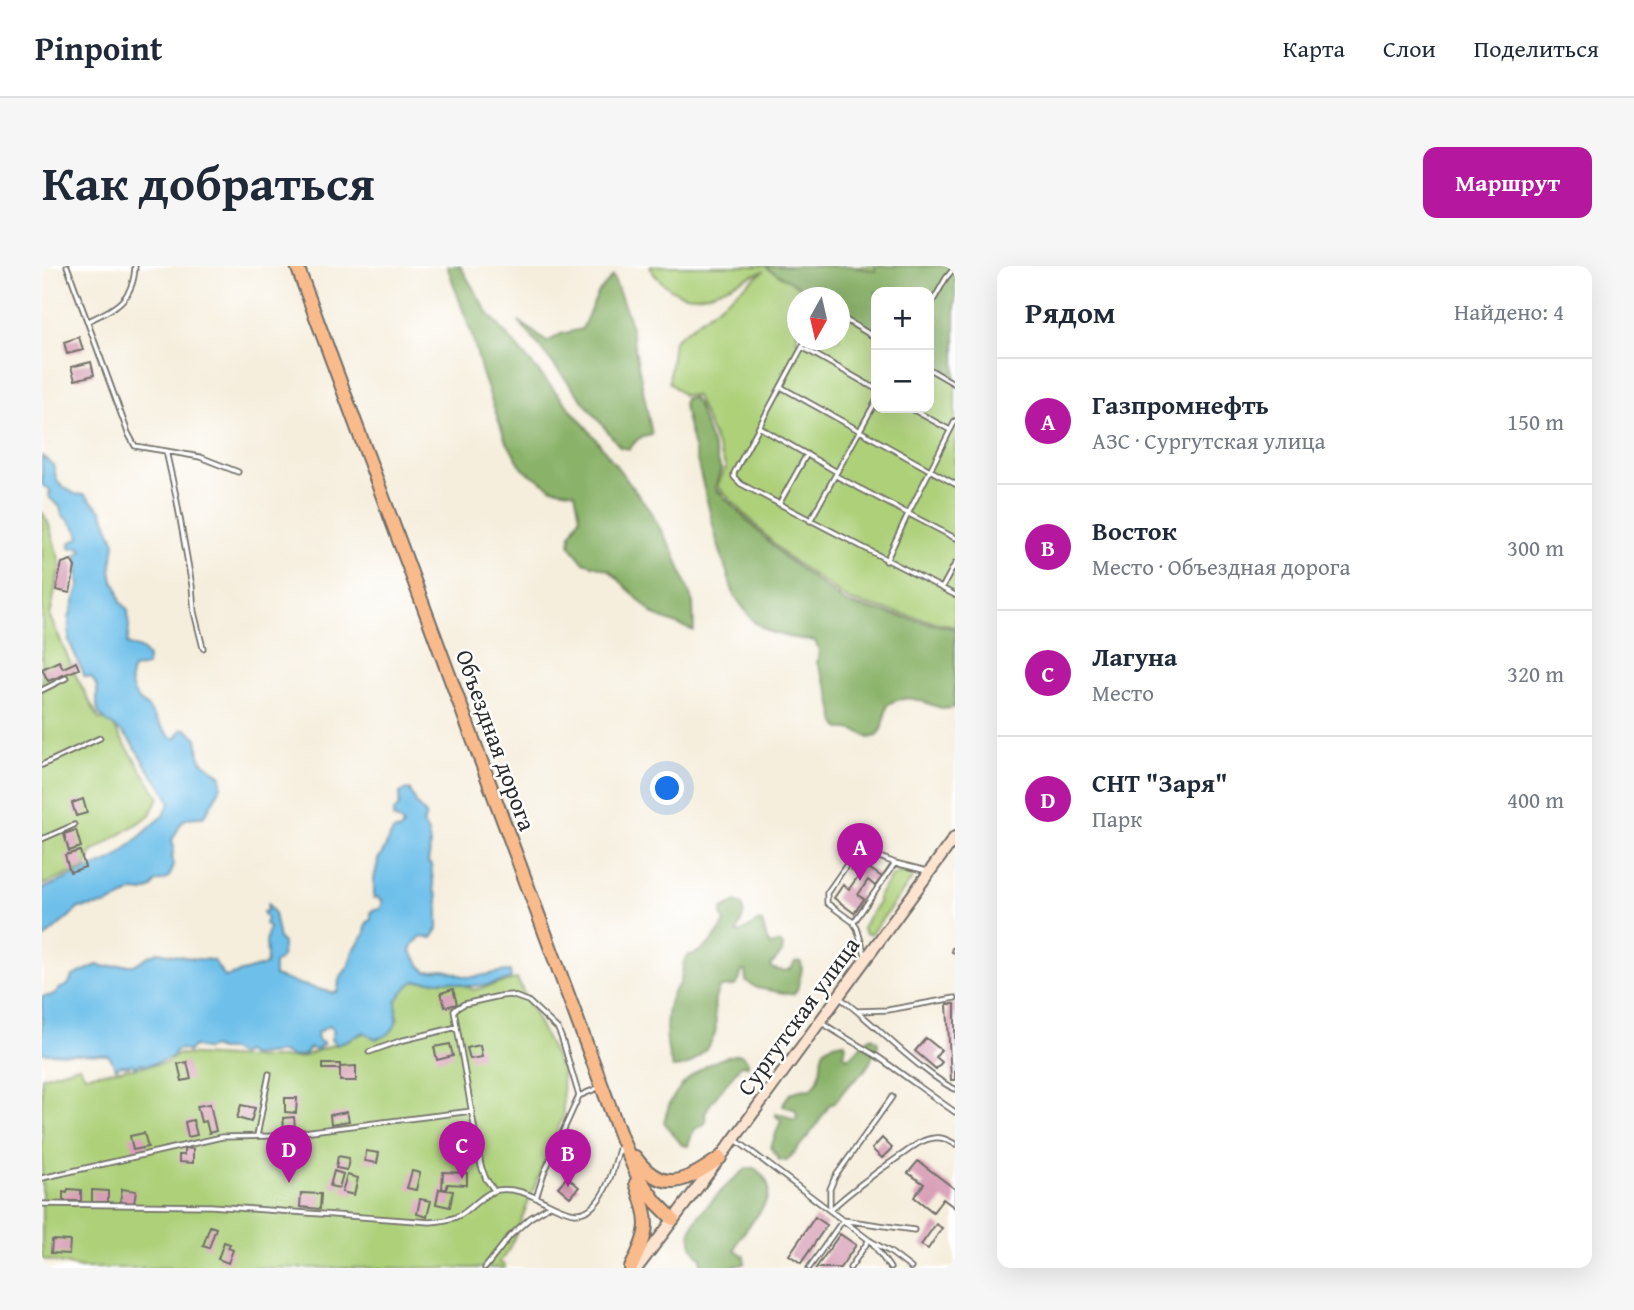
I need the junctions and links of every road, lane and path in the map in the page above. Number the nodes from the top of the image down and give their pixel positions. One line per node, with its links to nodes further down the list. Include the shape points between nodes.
1 (67, 266): 6 (lane)
2 (135, 266): 6 (lane, via 124,299)
3 (297, 266): 54 (main road, Объездная дорога)
4 (955, 267): 5 (lane)
5 (934, 299)
6 (87, 321): 21 (lane, via 135,446)
7 (850, 323): 8 (lane)
8 (871, 335)
9 (800, 350): 14 (lane)
10 (807, 350): 13 (lane)
11 (934, 372): 12 (lane)
12 (955, 384)
13 (871, 386)
14 (781, 387): 18 (lane); 20 (lane)
15 (871, 410): 20 (lane)
16 (919, 413): 19 (lane)
17 (955, 421): 19 (lane)
18 (759, 427): 22 (lane); 27 (lane, via 734,477)
19 (950, 430): 23 (lane)
20 (860, 431): 23 (lane); 25 (lane)
21 (166, 451): 24 (lane, via 200,457); 35 (lane)
22 (807, 454): 25 (lane); 27 (lane)
23 (930, 470): 26 (lane); 28 (lane)
24 (238, 472)
25 (836, 474): 28 (lane); 29 (lane)
26 (955, 484)
27 (779, 504): 29 (lane)
28 (908, 513): 30 (lane); 31 (lane)
29 (810, 521): 31 (lane)
30 (955, 538)
31 (886, 561): 33 (lane)
32 (955, 564): 33 (lane)
33 (942, 588): 34 (lane)
34 (955, 595)
35 (203, 648)
36 (66, 678): 37 (lane)
37 (42, 690)
38 (100, 738): 39 (lane)
39 (42, 765)
40 (74, 825): 42 (lane)
41 (955, 837): 44 (main road, Сургутская улица)
42 (42, 839)
43 (895, 863): 44 (lane); 45 (lane); 45 (lane, via 867,852 855,853 826,899)
44 (929, 872): 46 (main road, Сургутская улица)
45 (853, 922): 46 (lane)
46 (865, 958): 47 (main road, Сургутская улица)
47 (837, 996): 49 (lane); 50 (main road, Сургутская улица)
48 (955, 998): 49 (lane)
49 (858, 1011): 55 (lane, via 913,1061)
50 (820, 1021): 59 (lane); 61 (main road, Сургутская улица)
51 (457, 1027): 52 (lane); 56 (lane, via 454,1010 464,1004 511,995 528,1000 558,1029); 58 (lane)
52 (369, 1052)
53 (269, 1074): 60 (lane)
54 (602, 1086): 56 (lane); 62 (main road, Объездная дорога)
55 (955, 1089)
56 (579, 1096): 67 (lane)
57 (892, 1097): 70 (lane, via 835,1177)
58 (472, 1111): 60 (lane); 66 (lane, via 481,1166)
59 (955, 1112)
60 (257, 1136): 65 (lane, via 222,1138)
61 (734, 1139): 64 (main road, Сургутская улица); 70 (lane)
62 (622, 1140): 64 (main road, via 642,1167 667,1181 691,1177); 69 (lane, via 608,1184 590,1208 572,1213); 71 (main road, Объездная дорога, via 647,1191); 76 (main road, via 647,1221)
63 (955, 1144): 70 (lane, via 938,1137 918,1143)
64 (720, 1158): 71 (main road, Сургутская улица)
65 (42, 1178)
66 (494, 1190): 67 (lane, via 510,1189); 68 (lane, via 462,1214 430,1222 211,1206)
67 (536, 1198): 69 (lane)
68 (42, 1204)
69 (551, 1205): 75 (lane, via 510,1236)
70 (830, 1210): 72 (lane)
71 (673, 1219): 77 (main road, Сургутская улица)
72 (843, 1220): 73 (lane); 74 (lane); 78 (lane)
73 (914, 1230)
74 (869, 1240): 79 (lane); 80 (lane); 81 (lane)
75 (485, 1268)
76 (631, 1268)
77 (637, 1268)
78 (809, 1268)
79 (850, 1268)
80 (890, 1268)
81 (911, 1268)

